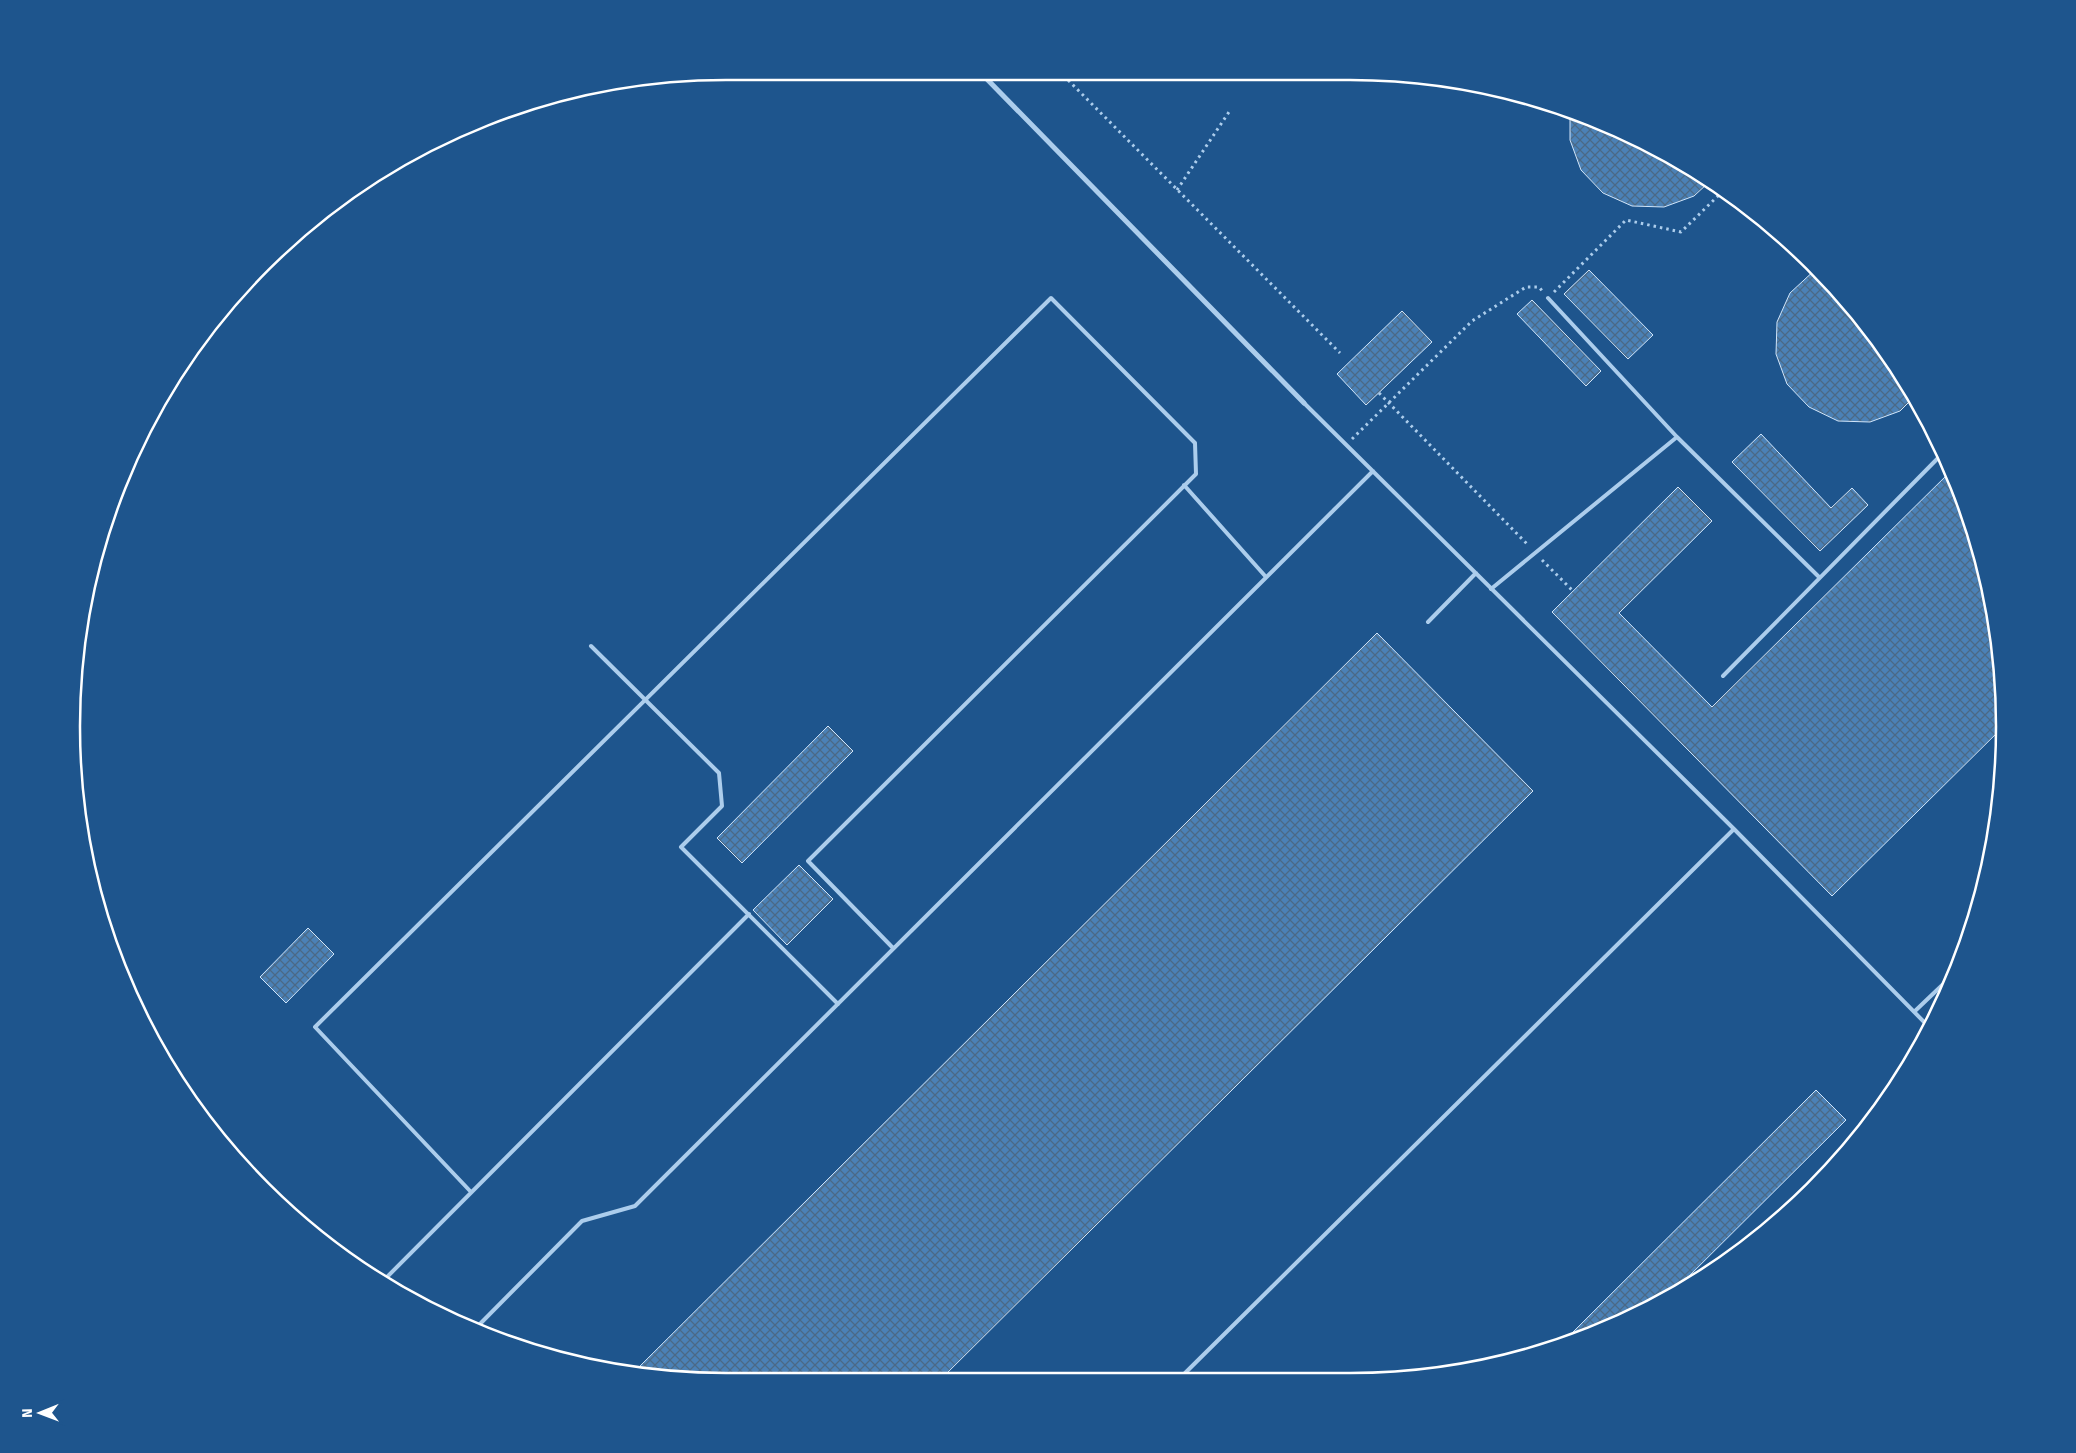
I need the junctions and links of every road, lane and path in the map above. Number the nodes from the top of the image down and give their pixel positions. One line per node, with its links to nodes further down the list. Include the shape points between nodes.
1 (988, 80): 10 (street)
2 (1069, 80): 4 (path)
3 (1229, 112): 4 (path)
4 (1177, 190): 7 (path)
5 (1718, 196): 6 (path, via 1681,232 1626,220)
6 (1548, 298): 9 (path, via 1539,287 1526,287 1472,321); 11 (lane)
7 (1340, 353)
8 (1379, 393): 9 (path)
9 (1388, 402): 12 (path); 16 (path)
10 (1304, 403): 12 (lane)
11 (1677, 437): 16 (lane); 19 (lane)
12 (1346, 445): 14 (lane)
13 (1937, 459): 19 (lane)
14 (1372, 471): 17 (lane); 18 (lane)
15 (1184, 485): 18 (lane); 25 (lane, via 1196,474 1195,443 1051,298); 28 (lane, via 808,861)
16 (1535, 553): 20 (lane); 21 (path)
17 (1476, 573): 20 (lane); 22 (lane)
18 (1266, 577): 28 (lane)
19 (1819, 577): 24 (lane)
20 (1492, 589): 26 (lane)
21 (1573, 591)
22 (1428, 622)
23 (591, 646): 25 (lane)
24 (1723, 676)
25 (646, 700): 27 (lane, via 719,773 722,806 681,847); 33 (lane, via 315,1027)
26 (1734, 829): 31 (lane); 36 (lane)
27 (748, 914): 30 (lane); 33 (lane)
28 (893, 948): 30 (lane)
29 (1941, 986): 31 (lane)
30 (838, 1004): 35 (lane, via 635,1206 582,1221)
31 (1915, 1011): 32 (lane)
32 (1924, 1021)
33 (471, 1192): 34 (lane)
34 (387, 1276)
35 (479, 1324)
36 (1185, 1373)

